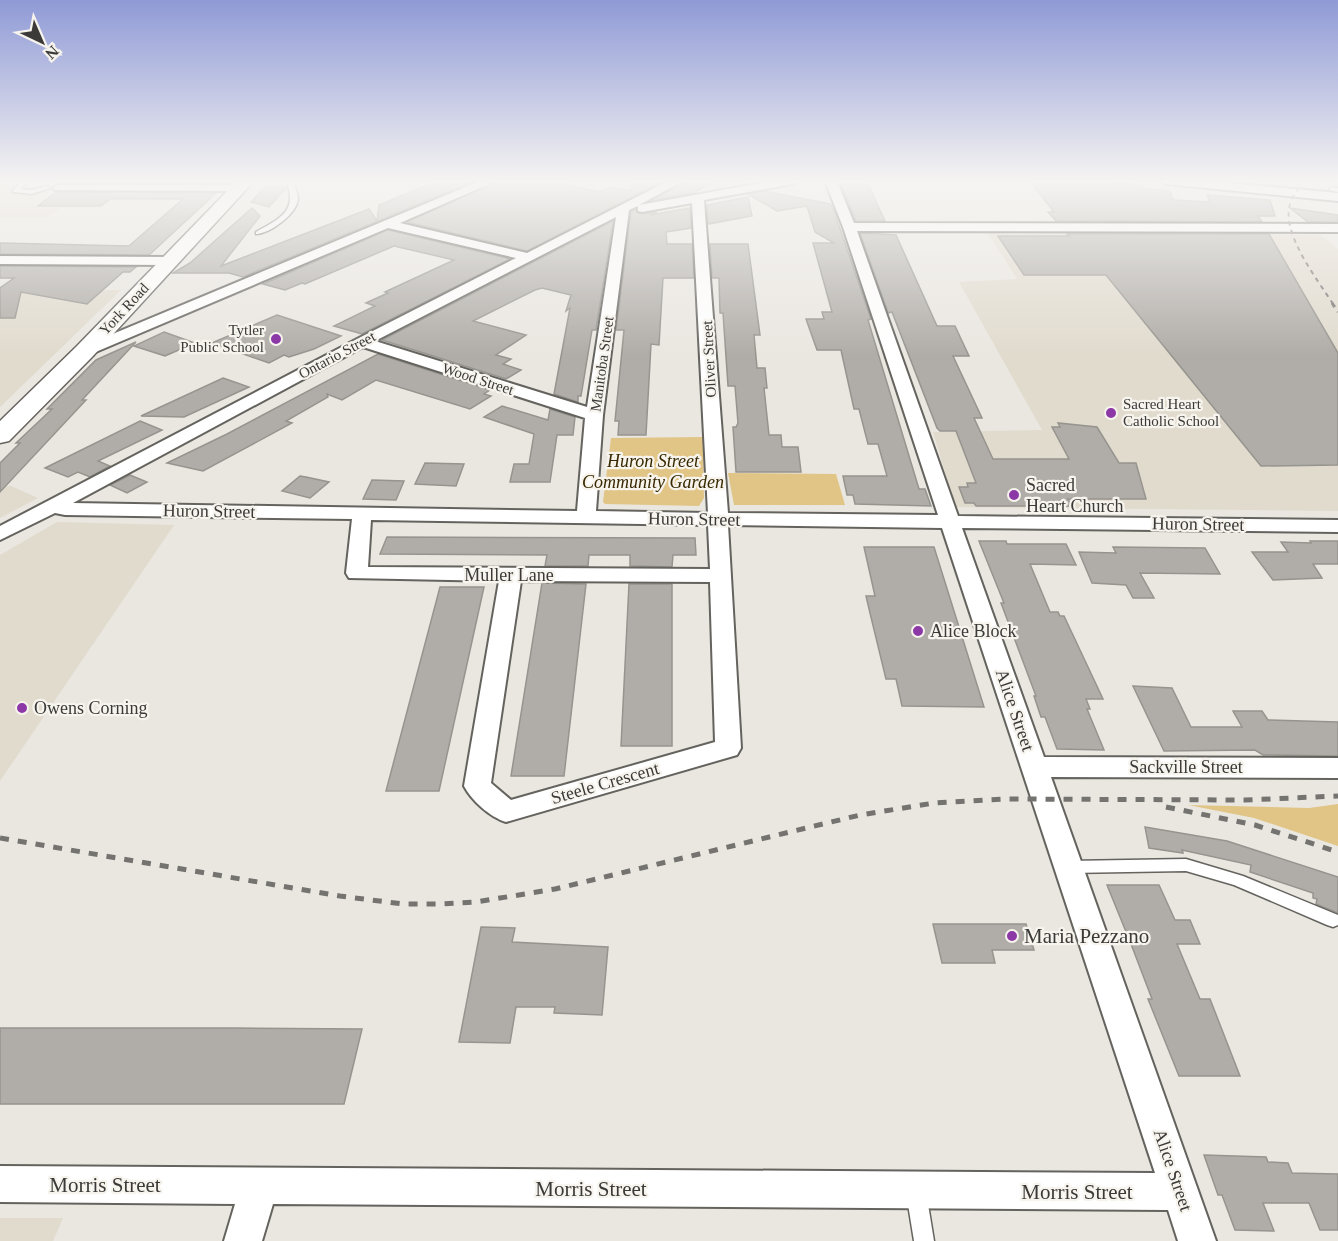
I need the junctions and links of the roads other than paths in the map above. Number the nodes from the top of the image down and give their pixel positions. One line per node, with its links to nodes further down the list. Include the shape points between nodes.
1 (192, 239): 10 (main road, York Road)
2 (357, 239): 12 (street)
3 (451, 239): 8 (street)
4 (566, 239): 8 (street, Ontario Street)
5 (619, 239): 13 (street, Manitoba Street)
6 (701, 239): 18 (street, Oliver Street)
7 (853, 239): 19 (street, Alice Street)
8 (529, 257): 11 (street, Ontario Street)
9 (0, 260): 10 (street)
10 (170, 261): 12 (main road, York Road)
11 (362, 342): 13 (street, Wood Street); 15 (street, Ontario Street)
12 (85, 351): 14 (main road, York Road)
13 (594, 415): 17 (street, Manitoba Street)
14 (0, 435)
15 (51, 506): 16 (street, Huron Street); 21 (street, Ontario Street)
16 (362, 514): 17 (street, Huron Street); 22 (street, Muller Lane, via 357,573)
17 (586, 517): 18 (street, Huron Street)
18 (718, 519): 19 (street, Huron Street); 23 (street, Steele Crescent)
19 (949, 522): 20 (street, Huron Street); 24 (street, Alice Street)
20 (1338, 526)
21 (0, 534)
22 (511, 575): 23 (street, Muller Lane); 23 (street, Steele Crescent, via 477,786 506,812 728,748)
23 (721, 576)
24 (1035, 766): 25 (street, Sackville Street); 26 (street, Alice Street)
25 (1338, 768)
26 (1069, 867): 27 (lane, via 1186,865 1238,880); 31 (street, Alice Street)
27 (1334, 920)
28 (0, 1184): 29 (street, Morris Street)
29 (260, 1186): 30 (street, Morris Street); 32 (street)
30 (916, 1190): 31 (street, Morris Street); 33 (lane)
31 (1182, 1192): 34 (street, Alice Street)
32 (243, 1241)
33 (924, 1241)
34 (1197, 1241)

